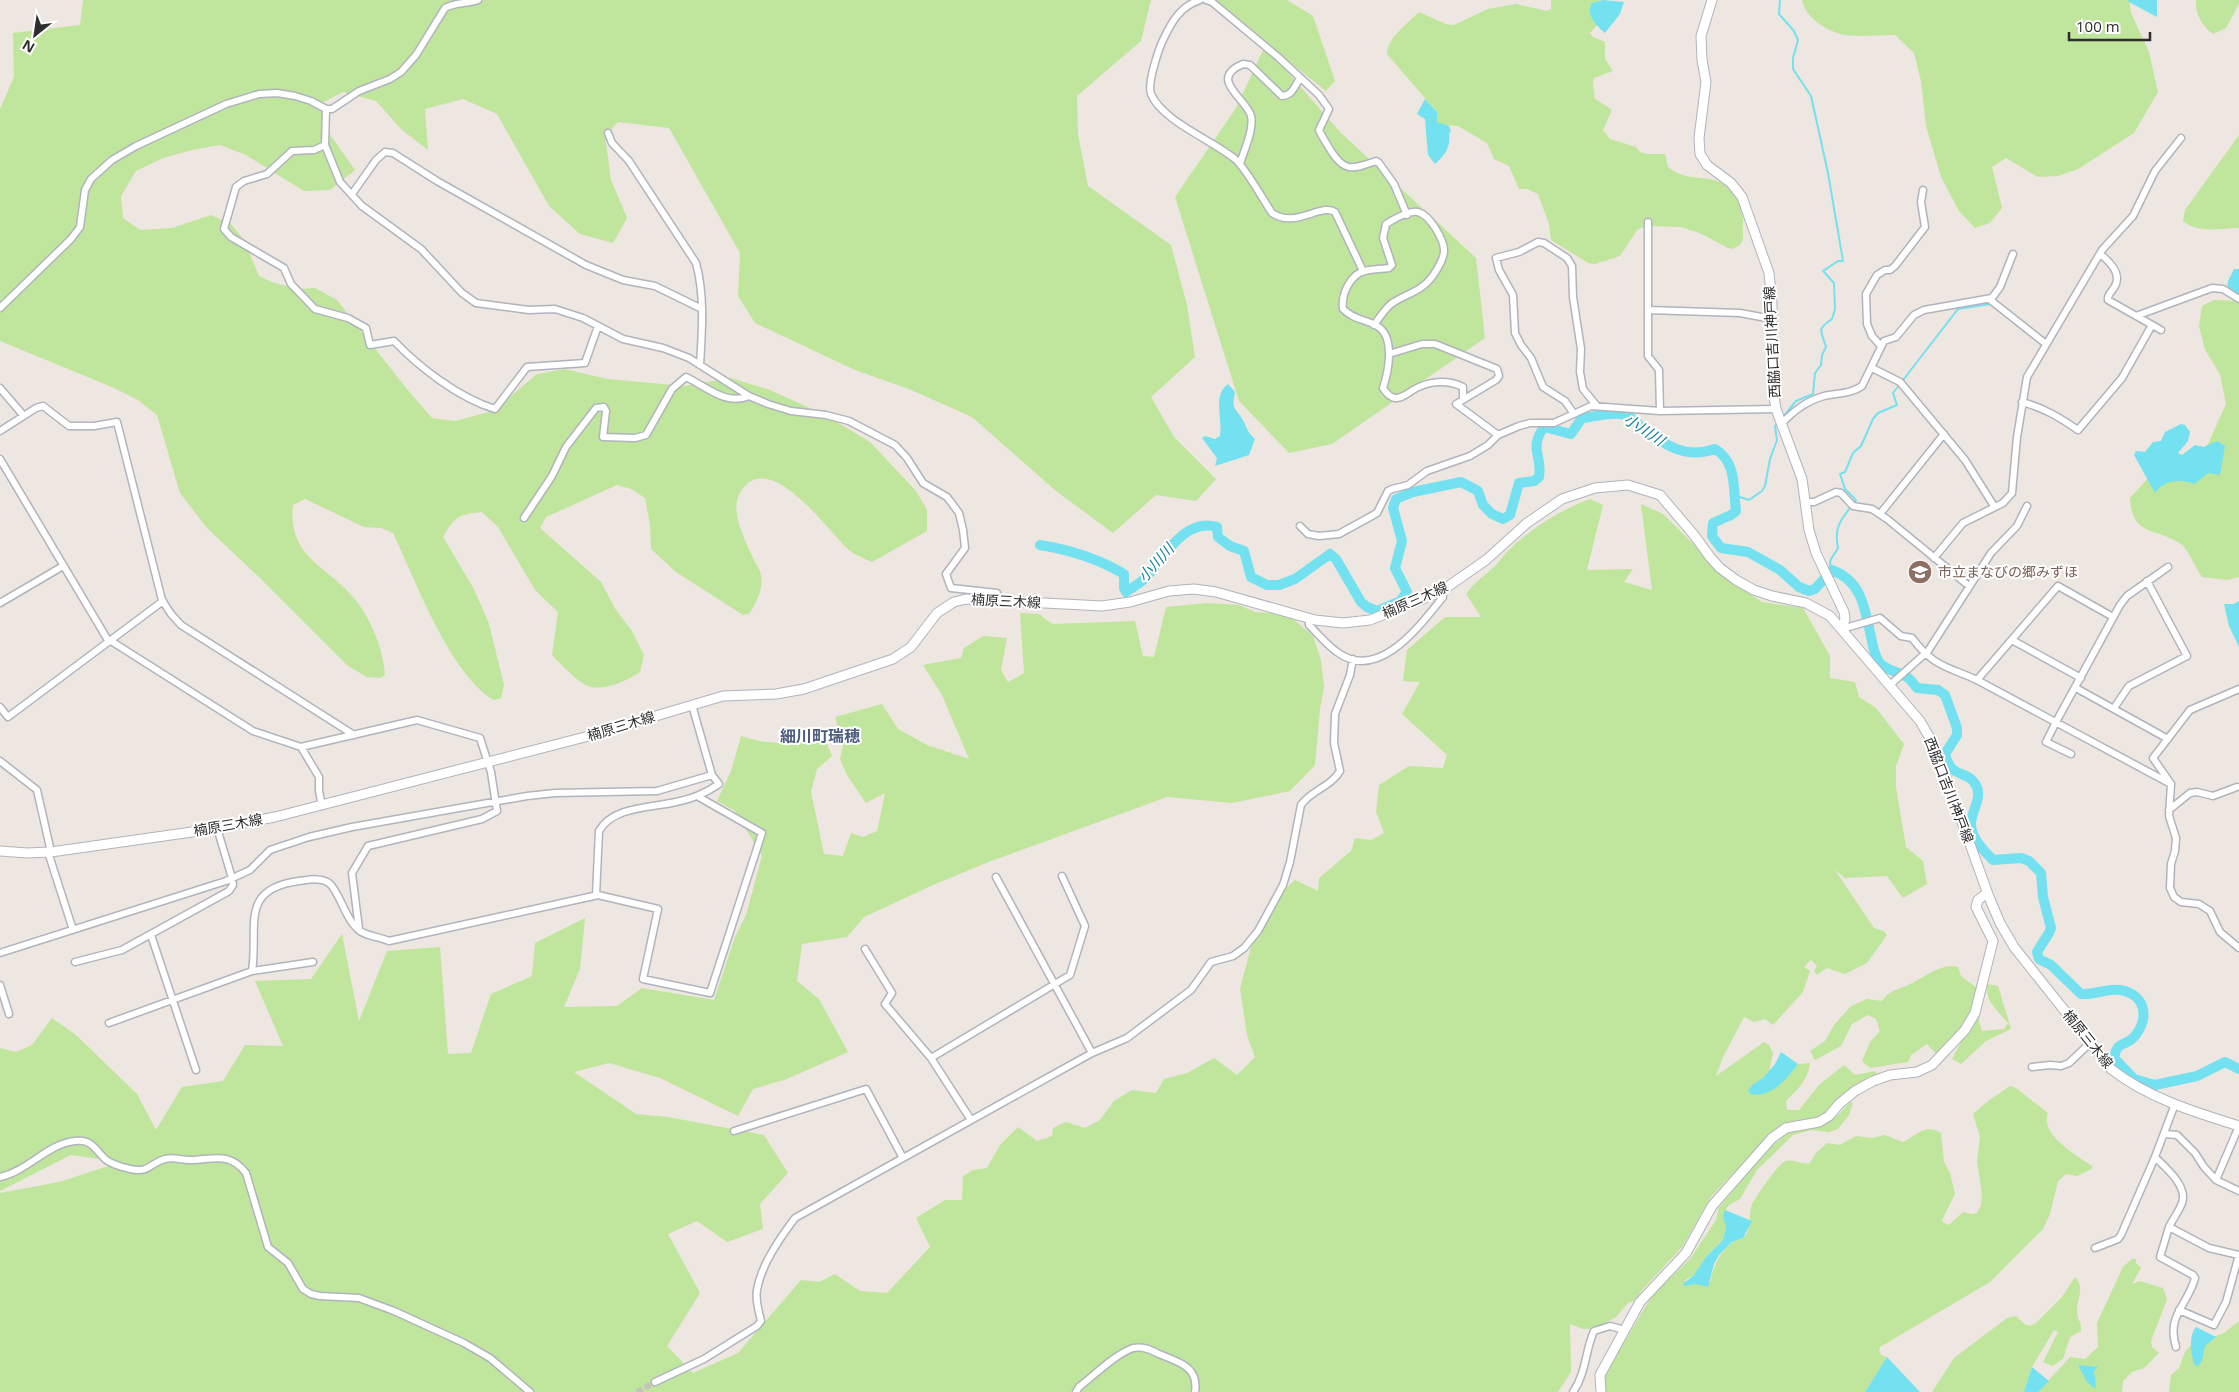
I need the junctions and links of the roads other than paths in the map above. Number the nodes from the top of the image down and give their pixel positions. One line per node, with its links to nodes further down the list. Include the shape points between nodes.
1 (478, 0): 6 (street, via 445,8 416,55 390,80 359,91 332,109)
2 (1200, 0): 10 (street, via 1183,9 1163,40 1152,78 1152,94 1177,121)
3 (1206, 0): 5 (street)
4 (1712, 0): 24 (main road, 西脇口吉川神戸線, via 1701,36 1706,82 1698,138 1700,154 1707,165 1731,183 1742,197 1769,273)
5 (1300, 78): 10 (street, via 1288,96 1282,96 1250,65 1232,69 1230,87 1252,119); 13 (street, via 1319,94 1329,109 1319,130 1336,159 1342,166 1350,168 1379,163 1394,184)
6 (326, 109): 9 (street); 20 (street, via 295,96 259,94 226,104 112,160 90,179 85,190 80,226 71,239)
7 (608, 132): 21 (street, via 612,143 629,161 696,263 701,280)
8 (2181, 138): 16 (street, via 2155,171 2133,216)
9 (325, 145): 12 (street, via 340,182); 27 (street, via 314,150 292,151 267,174 236,187 224,229 230,237 284,268 291,284 315,309 348,318 366,328 370,345 394,341 430,374 495,408 527,368 584,363)
10 (1240, 164): 17 (street, via 1272,214 1279,218 1303,217 1328,210 1336,212)
11 (1923, 190): 30 (street, via 1921,202 1925,227 1895,266 1877,275 1866,294 1867,324)
12 (352, 194): 21 (street, via 376,160 385,152 393,153 594,269 623,280 655,286); 27 (street, via 378,220 421,249 462,293 476,303 529,310 555,309)
13 (1407, 214): 17 (street, via 1384,228 1383,238 1392,265); 25 (street, via 1419,212 1426,217 1443,242 1442,259 1427,283 1391,304)
14 (1648, 222): 22 (street)
15 (2013, 254): 18 (street, via 2000,287)
16 (2100, 254): 23 (street, via 2111,262 2116,278 2108,300); 29 (street)
17 (1363, 271): 25 (street, via 1344,293 1343,309)
18 (1989, 299): 29 (street); 30 (street, via 1924,310 1914,315 1896,337 1884,341)
19 (2239, 299): 23 (street, via 2223,289 2212,288)
20 (0, 308)
21 (702, 309): 32 (street)
22 (1648, 310): 24 (street, via 1740,313); 39 (street, via 1648,356 1659,370)
23 (2136, 316): 26 (street)
24 (1772, 319): 42 (main road, 西脇口吉川神戸線, via 1773,391)
25 (1374, 325): 31 (street, via 1385,337)
26 (2152, 325): 28 (street); 37 (street, via 2122,378 2078,430 2047,410)
27 (598, 326): 32 (street, via 623,339 662,348)
28 (2161, 330)
29 (2046, 344): 37 (street, via 2027,377)
30 (1881, 346): 33 (street)
31 (1389, 354): 36 (street, via 1383,388 1386,394 1400,397 1430,383 1444,382 1463,386); 36 (street, via 1422,344 1435,344 1500,372 1496,380)
32 (700, 365): 35 (street)
33 (1872, 368): 42 (street, via 1866,381 1856,390 1824,396); 44 (street, via 1900,382)
34 (0, 388): 41 (street)
35 (749, 396): 51 (street, via 739,400 723,397 686,377 672,389 646,435 635,438 603,436 606,411 604,407 596,408 566,448); 60 (street, via 791,411 849,421 895,445 922,483 947,497 959,513 964,530 964,548 946,574 950,588 997,592)
36 (1463, 399): 45 (street, via 1456,404)
37 (2022, 402): 48 (street, via 2012,493 2003,503)
38 (1596, 405): 39 (street); 40 (street); 40 (street, via 1583,389 1572,266 1567,258 1538,242 1519,252 1496,258 1513,295 1515,333 1531,358 1543,387 1565,401)
39 (1660, 411): 42 (street)
40 (1574, 414): 45 (street, via 1554,423 1530,423)
41 (24, 416): 43 (street); 59 (street, via 43,406 70,426 117,422)
42 (1779, 416): 47 (main road, 西脇口吉川神戸線, via 1802,479)
43 (0, 431)
44 (1944, 434): 48 (street); 50 (street)
45 (1498, 435): 52 (street, via 1470,456 1427,471 1408,485 1388,491 1377,513 1339,534 1308,534)
46 (0, 459): 54 (street)
47 (1805, 502): 50 (street, via 1814,502 1836,492 1853,506); 64 (main road, 西脇口吉川神戸線, via 1809,530 1844,612)
48 (1994, 506): 53 (street, via 1963,523)
49 (2027, 506): 57 (street, via 2016,526)
50 (1880, 514): 53 (street)
51 (524, 518)
52 (1300, 526)
53 (1934, 558): 57 (street)
54 (63, 566): 61 (street); 66 (street)
55 (2168, 567): 56 (street)
56 (2147, 581): 62 (street, via 2127,596); 76 (street, via 2187,656 2129,686)
57 (1969, 586): 67 (street)
58 (1440, 592): 63 (main road, 楠原三木線, via 1370,620 1343,623); 64 (main road, 楠原三木線, via 1562,499 1595,488 1628,485 1660,495 1715,562 1736,580 1772,596 1806,603 1830,616); 68 (street, via 1443,597 1396,648 1372,659)
59 (163, 600): 66 (street); 78 (street, via 181,625)
60 (998, 600): 63 (main road, 楠原三木線, via 1102,606 1169,591 1194,589); 74 (main road, 楠原三木線, via 966,599 945,607 911,647 893,659 790,692 723,696)
61 (0, 603)
62 (2114, 617): 65 (street, via 2058,586); 69 (street)
63 (1309, 618): 68 (street, via 1309,625 1337,652)
64 (1842, 629): 67 (street, via 1880,618 1901,636 1912,638); 71 (main road, 西脇口吉川神戸線)
65 (2012, 640): 69 (street); 70 (street)
66 (110, 642): 75 (street, via 8,718); 80 (street, via 253,731)
67 (1925, 655): 70 (street, via 1949,670); 71 (street)
68 (1352, 659): 114 (street, via 1350,675 1335,714 1334,744 1340,771 1336,778 1301,805 1290,862 1258,931 1233,956 1211,962 1191,990 1127,1038)
69 (2081, 678): 72 (street)
70 (1977, 680): 77 (street)
71 (1893, 682): 97 (main road, 西脇口吉川神戸線, via 1935,747)
72 (2076, 688): 76 (street); 77 (street)
73 (2239, 689): 79 (street, via 2190,710)
74 (692, 705): 83 (main road, 楠原三木線); 84 (street)
75 (0, 707)
76 (2114, 708): 79 (street)
77 (2056, 722): 81 (street, via 2046,742); 85 (street)
78 (354, 735): 80 (street); 83 (street, via 417,720 480,738)
79 (2168, 738): 85 (street, via 2153,758)
80 (302, 747): 89 (street, via 319,777)
81 (2071, 754)
82 (0, 761): 93 (street, via 37,790)
83 (488, 763): 88 (street); 89 (main road, 楠原三木線)
84 (712, 776): 87 (street, via 720,784); 88 (street, via 657,791 556,793)
85 (2171, 784): 90 (street)
86 (2237, 788): 90 (street, via 2213,796 2190,793)
87 (697, 796): 98 (street, via 629,811 604,822 599,831); 98 (street, via 762,833 710,994 643,979 658,910)
88 (496, 802): 96 (street, via 309,837 270,850 250,870); 100 (street, via 497,811 482,819 368,846 352,872)
89 (322, 806): 91 (main road, 楠原三木線)
90 (2169, 810): 103 (street, via 2176,838 2170,888 2174,897 2181,902 2199,904 2210,911 2220,932)
91 (217, 828): 93 (main road, 楠原三木線); 96 (street)
92 (0, 851): 93 (main road, 楠原三木線)
93 (49, 852): 99 (street)
94 (1062, 876): 108 (street, via 1085,926 1070,975)
95 (996, 877): 108 (street)
96 (232, 878): 99 (street); 101 (street, via 233,885 229,891)
97 (1987, 893): 113 (main road, 楠原三木線, via 2014,947); 131 (main road, via 1976,906 1993,941 1975,1013 1954,1042 1932,1064 1916,1072 1873,1081 1855,1091 1819,1122 1786,1128 1772,1138 1712,1206 1686,1253 1640,1302)
98 (596, 895): 100 (street, via 397,940 389,941)
99 (73, 930): 104 (street)
100 (359, 930): 107 (street, via 330,884 324,880 274,887 261,895 255,908)
101 (151, 935): 105 (street, via 122,950); 110 (street)
102 (865, 948): 115 (street, via 892,993 885,1004)
103 (2239, 948)
104 (0, 953)
105 (75, 962)
106 (313, 962): 107 (street)
107 (252, 971): 110 (street)
108 (1055, 984): 114 (street); 115 (street)
109 (0, 985): 111 (street)
110 (173, 1000): 112 (street); 117 (street)
111 (9, 1014)
112 (109, 1023)
113 (2090, 1043): 116 (street, via 2069,1063); 118 (main road, 楠原三木線, via 2111,1069 2128,1082)
114 (1092, 1053): 119 (street)
115 (932, 1058): 119 (street)
116 (2032, 1067)
117 (196, 1070)
118 (2175, 1104): 120 (main road, 楠原三木線); 122 (street)
119 (970, 1120): 124 (street)
120 (2239, 1126): 126 (street)
121 (734, 1131): 124 (street, via 866,1089)
122 (2165, 1134): 123 (street); 126 (street, via 2177,1135)
123 (2155, 1157): 128 (street, via 2174,1176 2183,1194 2183,1201); 129 (street, via 2121,1235)
124 (903, 1158): 133 (street, via 795,1218 764,1268 757,1291 761,1321 757,1326 704,1359)
125 (0, 1177): 134 (street, via 17,1171 60,1145 74,1141 96,1146 104,1159 112,1164 139,1170 150,1169 168,1158 229,1159 246,1173 268,1248 288,1264 303,1289 311,1294 359,1298 394,1311 490,1358)
126 (2216, 1180): 127 (street)
127 (2239, 1191)
128 (2169, 1227): 130 (street, via 2160,1257 2195,1278); 130 (street, via 2209,1248 2239,1256 2226,1302 2214,1326)
129 (2095, 1248)
130 (2179, 1310): 132 (street, via 2173,1330)
131 (1624, 1330): 137 (street, via 1610,1326 1594,1331 1581,1382); 138 (main road, via 1600,1375)
132 (2176, 1347)
133 (655, 1382)
134 (530, 1392)
135 (1076, 1392): 136 (street, via 1123,1352 1136,1348 1152,1350 1187,1366 1194,1375)
136 (1195, 1392)
137 (1573, 1392)
138 (1601, 1392)

